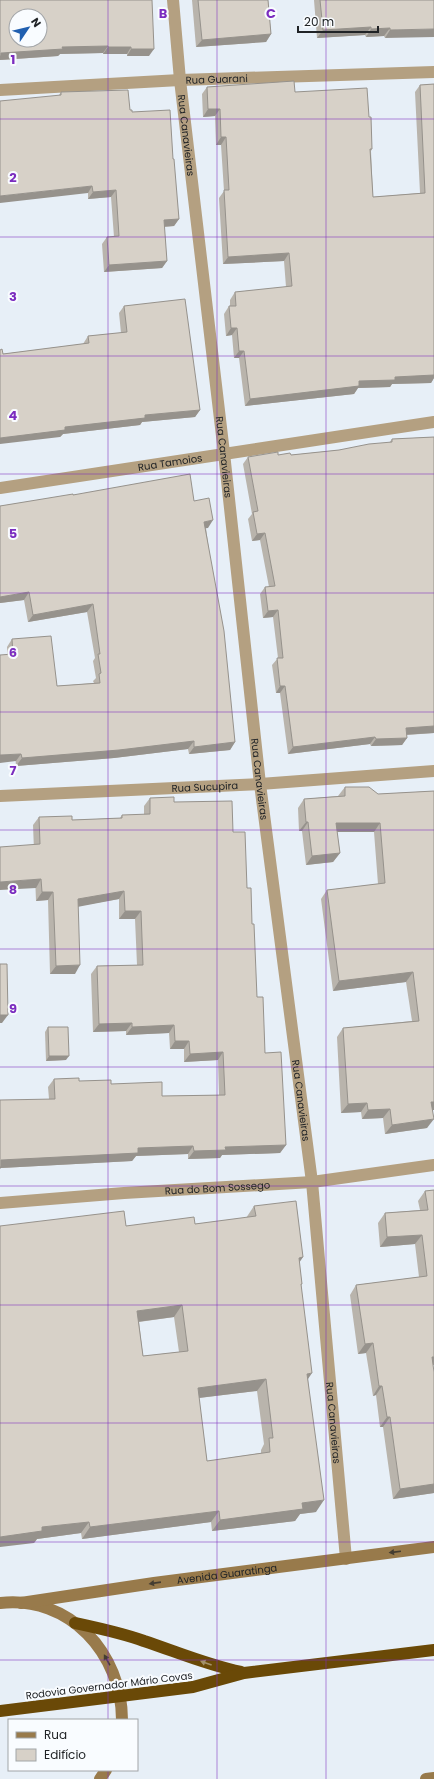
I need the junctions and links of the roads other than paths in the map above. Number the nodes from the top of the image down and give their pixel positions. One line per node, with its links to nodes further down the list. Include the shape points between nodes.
1 (173, 0): 3 (street, Rua Canavieiras)
2 (434, 72): 3 (street, Rua Guarani)
3 (180, 80): 4 (street, Rua Guarani); 6 (street, Rua Canavieiras)
4 (0, 90)
5 (434, 422): 6 (street, Rua Tamoios)
6 (224, 453): 7 (street, Rua Tamoios); 9 (street, Rua Canavieiras)
7 (0, 488)
8 (434, 771): 9 (street, Rua Sucupira)
9 (260, 784): 10 (street, Rua Sucupira); 12 (street, Rua Canavieiras)
10 (0, 796)
11 (434, 1165): 12 (street, Rua do Bom Sossego)
12 (312, 1182): 13 (street, Rua do Bom Sossego); 15 (street, Rua Canavieiras)
13 (0, 1203)
14 (434, 1547): 15 (main road, Avenida Guaratinga, one-way to 15)
15 (346, 1559): 17 (main road, Avenida Guaratinga, one-way to 17)
16 (0, 1603): 17 (main road)
17 (21, 1603): 18 (main road, via 40,1606 58,1613)
18 (75, 1624): 20 (highway, one-way to 18, via 215,1666 143,1640); 21 (main road, one-way to 18, via 116,1679 100,1648)
19 (434, 1650): 20 (highway, Rodovia Governador Mário Covas)
20 (244, 1673): 21 (highway, Rodovia Governador Mário Covas, via 193,1687)
21 (120, 1696): 22 (highway, Rodovia Governador Mário Covas); 23 (main road)
22 (0, 1711)
23 (122, 1719)
24 (434, 1778): 25 (main road)
25 (426, 1779)

